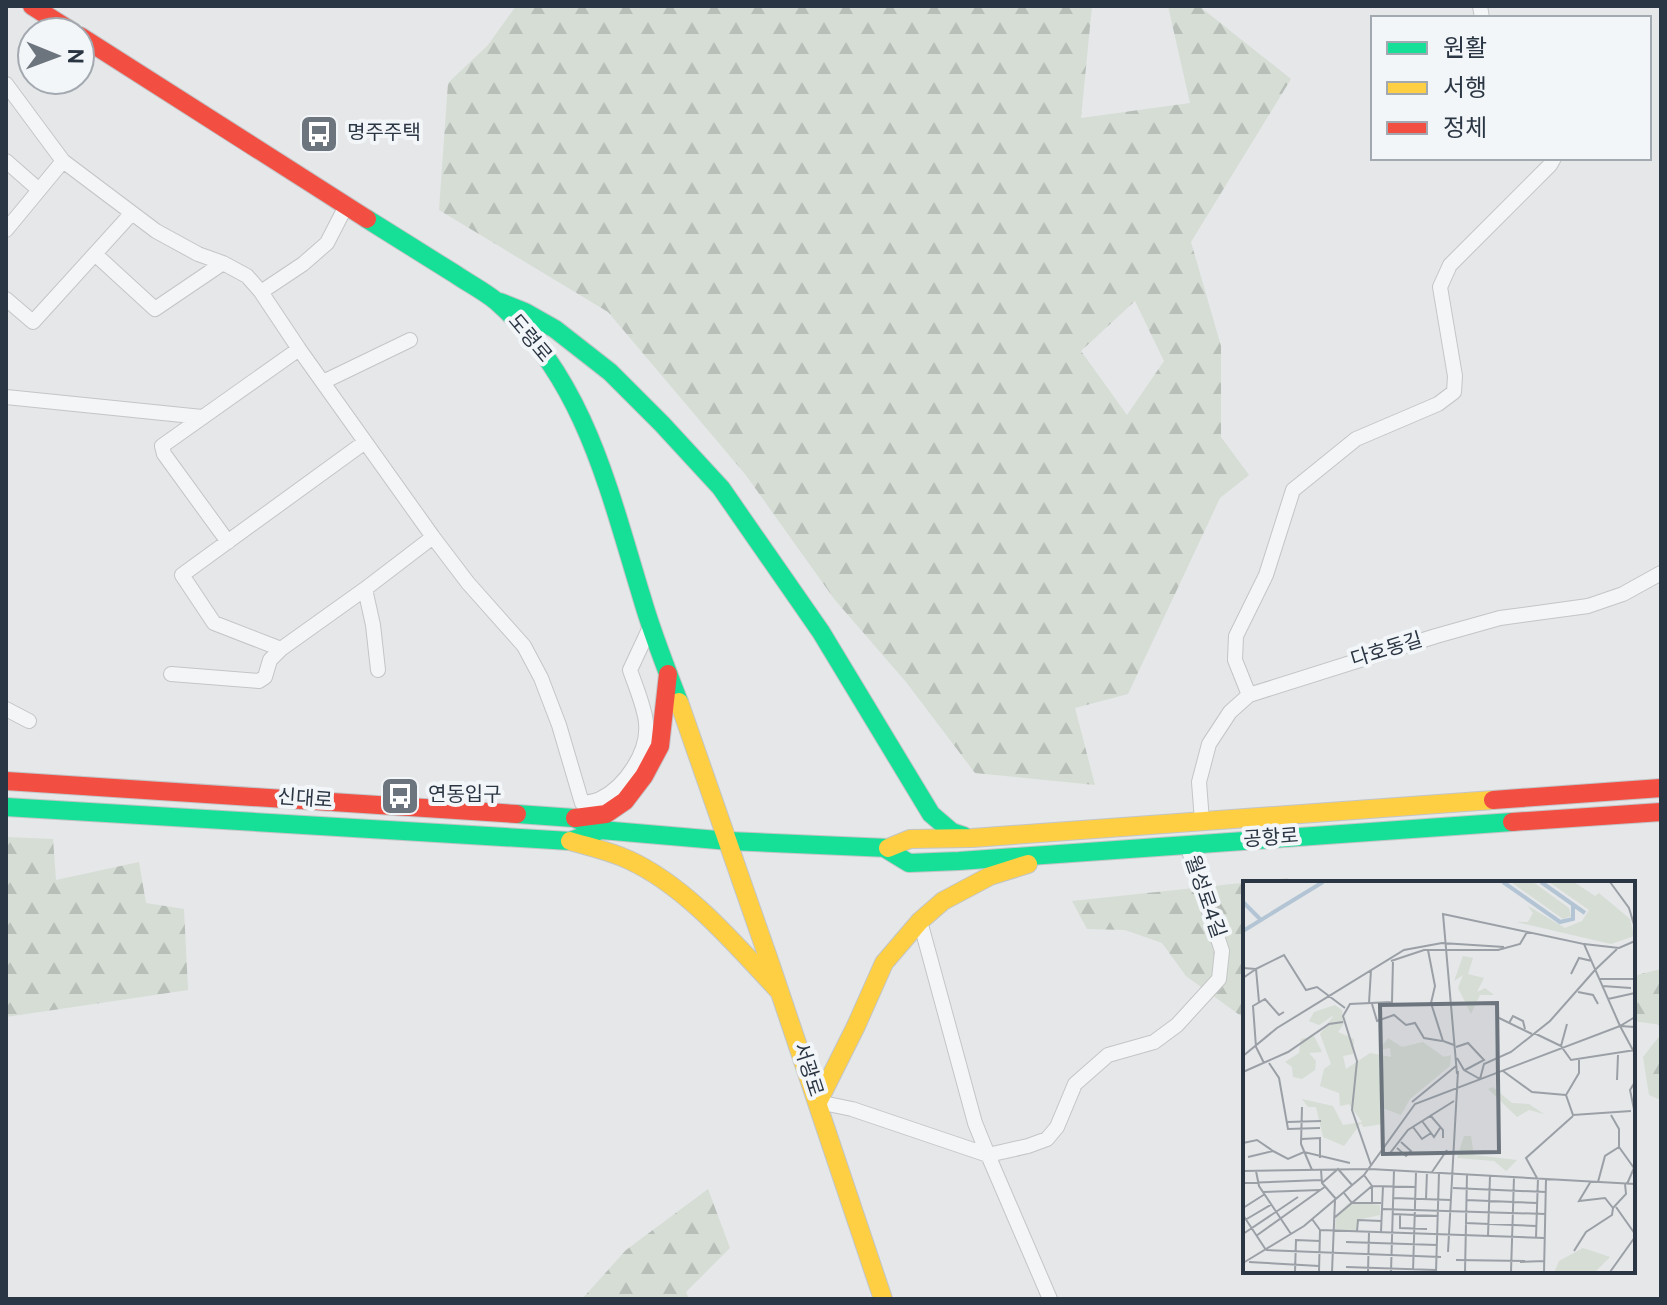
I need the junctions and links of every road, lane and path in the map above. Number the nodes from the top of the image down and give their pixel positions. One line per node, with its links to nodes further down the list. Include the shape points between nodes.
1 (96, 46): 7 (main road, 도령로)
2 (6, 84): 5 (street)
3 (1553, 160): 30 (street, via 1450,265 1440,287 1454,392 1356,439 1293,490 1266,575 1236,636 1235,660)
4 (6, 161): 6 (street)
5 (63, 161): 6 (street); 8 (street)
6 (39, 190): 9 (street)
7 (346, 206): 12 (street, via 327,243); 13 (main road, 도령로)
8 (132, 213): 10 (street); 11 (street, via 156,231)
9 (6, 230)
10 (95, 254): 11 (street, via 155,309); 14 (street, via 33,322)
11 (223, 263): 12 (street, via 247,276)
12 (261, 292): 16 (street)
13 (495, 300): 25 (main road, 도령로, via 537,346 576,409 615,504); 40 (main road, via 555,329 610,372 721,488 821,632 931,814 952,832)
14 (8, 306)
15 (410, 340): 17 (street)
16 (299, 349): 17 (street); 19 (street)
17 (323, 382): 20 (street)
18 (6, 397): 19 (street)
19 (202, 417): 22 (street, via 162,446)
20 (365, 442): 21 (street); 22 (street)
21 (433, 537): 24 (street); 25 (street, via 524,646 550,701 582,803 613,791 643,750 646,724 630,670)
22 (228, 542): 26 (street, via 182,575 214,623)
23 (1661, 573): 30 (street, 다호동길, via 1588,606 1500,618)
24 (365, 589): 26 (street); 27 (street)
25 (651, 625): 28 (main road, 도령로)
26 (281, 649): 29 (street, via 259,681)
27 (378, 670)
28 (668, 670): 37 (main road, via 660,746 644,776 625,801 606,814); 42 (main road, 도령로)
29 (171, 674)
30 (1249, 695): 38 (street, 다호동길, via 1209,744 1199,782)
31 (6, 709): 32 (street)
32 (29, 721)
33 (6, 781): 37 (main road, 신대로)
34 (1661, 788): 38 (main road, 공항로)
35 (6, 807): 41 (main road, 신대로)
36 (1661, 812): 43 (main road, 공항로)
37 (574, 818): 39 (main road, 신대로)
38 (1202, 821): 40 (main road, 공항로)
39 (601, 830): 41 (main road, 신대로); 42 (main road, 신대로)
40 (972, 838): 44 (main road, 공항로, via 910,839)
41 (570, 841): 47 (main road, via 632,860 678,892)
42 (729, 841): 44 (main road, 공항로); 47 (main road, 서광로)
43 (1187, 845): 45 (main road, 공항로); 49 (street, 월성로4길, via 1222,951 1219,979 1154,1042 1108,1055 1075,1084 1047,1139)
44 (886, 849): 45 (main road, 공항로, via 909,863)
45 (1058, 854): 46 (main road, via 990,876 943,901)
46 (920, 921): 48 (main road, via 884,963); 49 (street)
47 (782, 994): 48 (main road, 서광로)
48 (818, 1102): 49 (street); 50 (main road, 서광로)
49 (988, 1155): 51 (street)
50 (883, 1299)
51 (1050, 1299)

